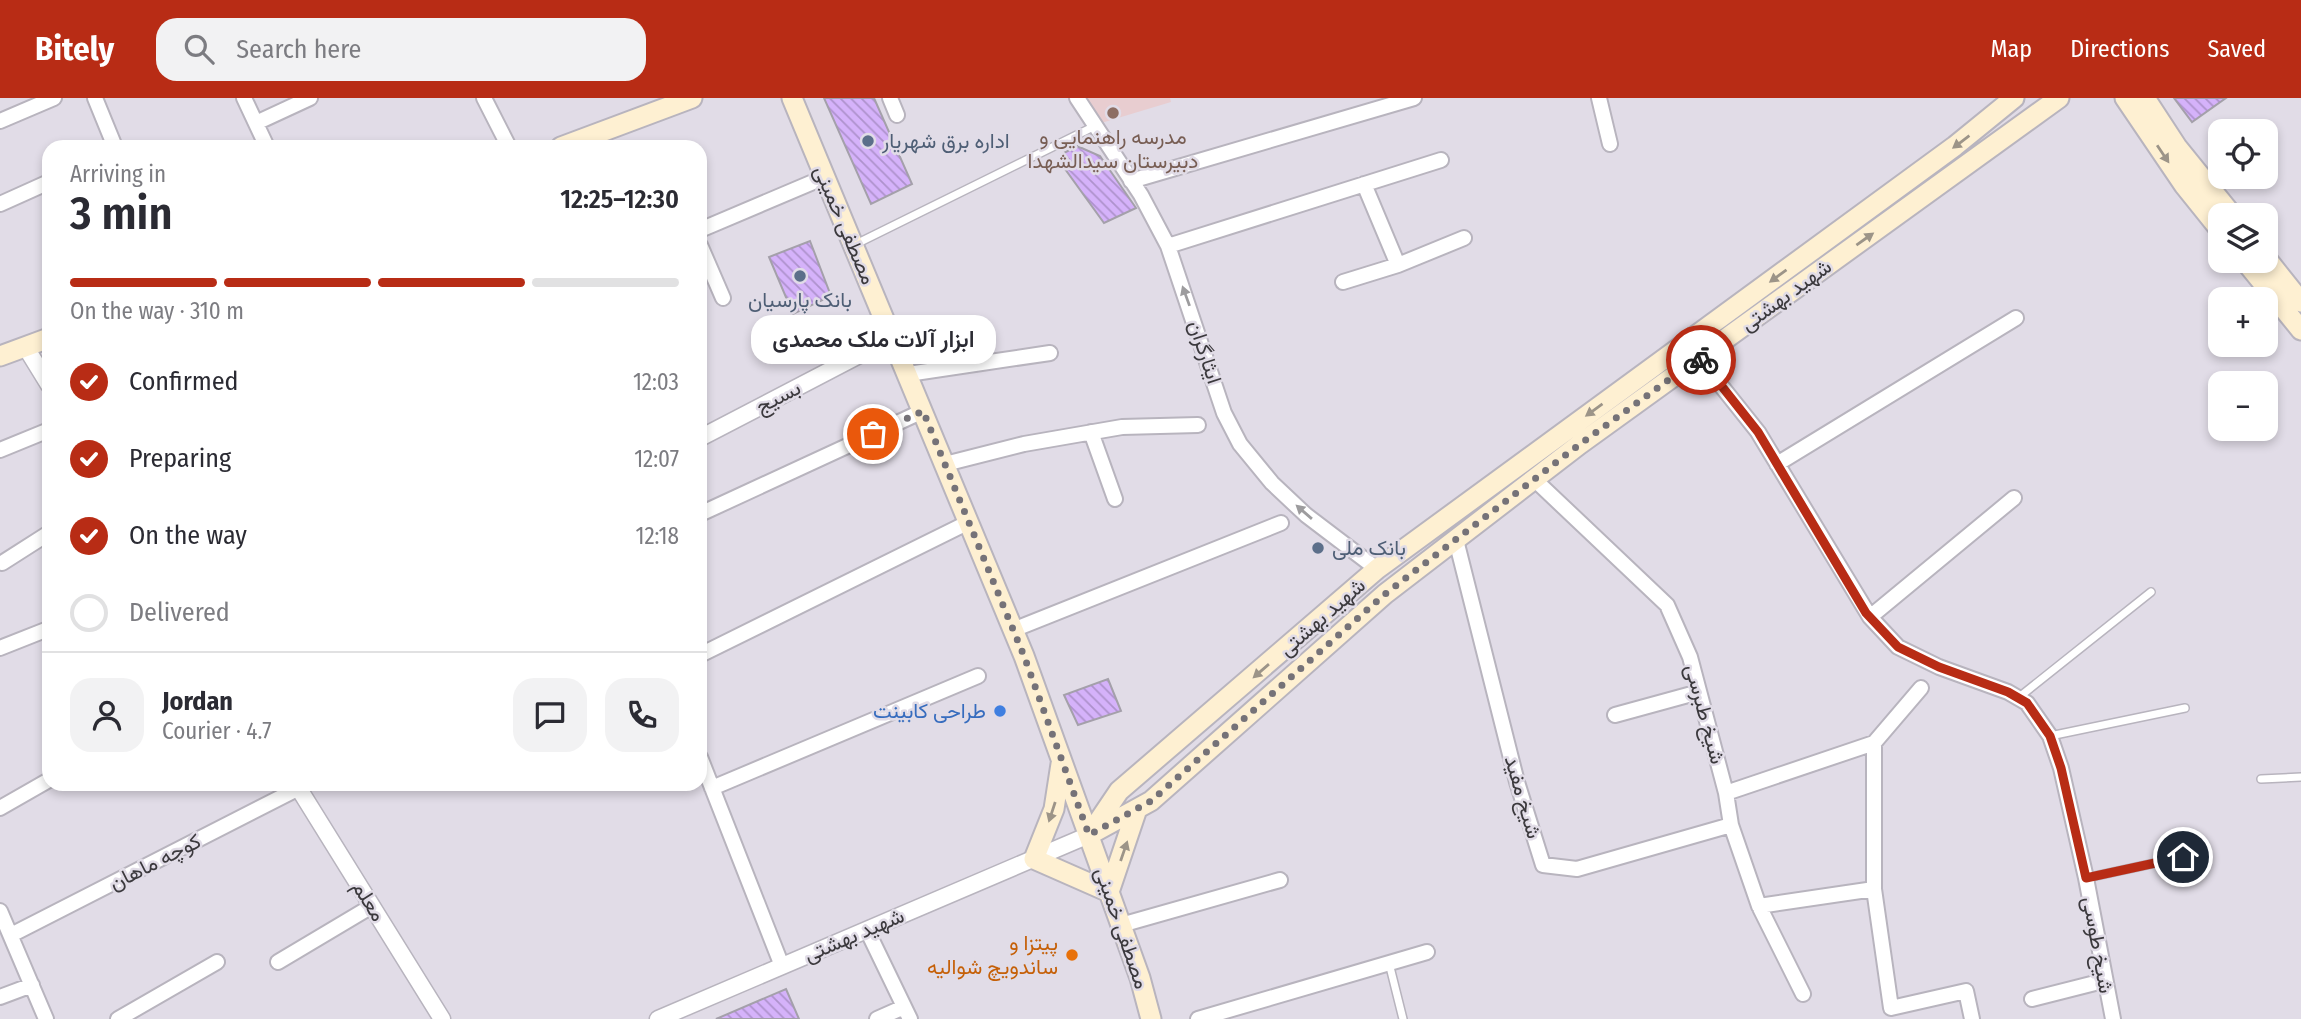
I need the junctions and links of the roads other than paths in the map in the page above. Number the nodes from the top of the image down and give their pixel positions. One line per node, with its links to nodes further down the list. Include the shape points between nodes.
1 (54, 98): 17 (street)
2 (243, 98): 18 (street)
3 (310, 98): 18 (street)
4 (484, 98): 22 (street)
5 (692, 98): 23 (main road)
6 (792, 98): 26 (main road, مصطفی خمینی)
7 (890, 98): 16 (street)
8 (1077, 98): 19 (street, ایثارگران)
9 (1414, 98): 27 (street)
10 (1599, 98): 24 (street)
11 (2014, 98): 71 (main road, شهید بهشتی, one-way to 71, via 1955,146)
12 (2059, 98): 51 (main road, شهید بهشتی, one-way to 12)
13 (2125, 98): 32 (main road, one-way to 32)
14 (2145, 98): 30 (main road)
15 (99, 99): 20 (street)
16 (897, 115)
17 (0, 121)
18 (256, 123): 21 (street)
19 (1095, 126): 27 (street, ایثارگران); 35 (lane)
20 (113, 140)
21 (264, 140)
22 (505, 140)
23 (580, 140)
24 (1610, 144)
25 (1441, 159): 28 (street)
26 (825, 177): 33 (street); 35 (main road, مصطفی خمینی)
27 (1131, 181): 36 (street, ایثارگران)
28 (1364, 184): 36 (street); 38 (street)
29 (42, 185): 31 (street)
30 (2222, 203)
31 (0, 204)
32 (2208, 215)
33 (707, 227)
34 (1465, 237): 38 (street)
35 (853, 245): 46 (main road, مصطفی خمینی)
36 (1168, 246): 71 (street, ایثارگران, one-way to 36, via 1307,515 1240,444 1224,413)
37 (707, 261): 42 (street)
38 (1398, 265): 41 (street)
39 (2255, 273): 45 (main road)
40 (2278, 273): 43 (main road)
41 (1343, 282)
42 (723, 298)
43 (2301, 302)
44 (2016, 318): 61 (street)
45 (2301, 330)
46 (892, 338): 53 (main road, مصطفی خمینی); 58 (street, بسیج)
47 (42, 340): 48 (main road)
48 (25, 346): 50 (main road); 52 (street)
49 (1050, 353): 53 (street)
50 (0, 356)
51 (1699, 358): 61 (street, شیخ طوسی, via 1758,432); 62 (main road, شهید بهشتی)
52 (42, 374)
53 (908, 374): 54 (main road, مصطفی خمینی)
54 (923, 411): 60 (main road, مصطفی خمینی); 65 (street)
55 (1198, 425): 56 (street)
56 (1091, 432): 60 (street); 64 (street)
57 (42, 433): 59 (street)
58 (707, 434)
59 (0, 450)
60 (945, 464): 66 (main road, مصطفی خمینی)
61 (1777, 464): 73 (street, شیخ طوسی)
62 (1534, 479): 69 (main road, شهید بهشتی); 80 (street, شیخ طبرسی, via 1667,605 1690,657)
63 (2014, 498): 73 (street)
64 (1115, 499)
65 (707, 511)
66 (969, 522): 74 (main road, مصطفی خمینی); 77 (street)
67 (1281, 523): 74 (street)
68 (42, 537): 70 (street)
69 (1456, 540): 96 (main road, شهید بهشتی, via 1385,594); 97 (street, شیخ مفید, via 1517,782 1543,865 1577,869)
70 (2, 563)
71 (1377, 569): 98 (main road, شهید بهشتی, one-way to 98, via 1119,791)
72 (2151, 593): 81 (lane)
73 (1870, 617): 81 (street, شیخ طوسی, via 1898,647)
74 (1013, 629): 86 (main road, مصطفی خمینی)
75 (42, 631): 76 (street)
76 (0, 648)
77 (707, 651)
78 (978, 676): 91 (street)
79 (1921, 688): 85 (street)
80 (1699, 692): 83 (street); 94 (street, شیخ طبرسی)
81 (2018, 698): 84 (street, شیخ طوسی, via 2027,703)
82 (2185, 708): 84 (lane)
83 (1615, 715)
84 (2050, 736): 101 (street, شیخ طوسی)
85 (1874, 743): 94 (street); 103 (street)
86 (1062, 762): 98 (main road, مصطفی خمینی); 100 (main road, one-way to 100, via 1054,808)
87 (707, 775): 91 (street)
88 (2301, 777): 89 (lane)
89 (2262, 779)
90 (42, 784): 95 (street)
91 (712, 788): 115 (street)
92 (287, 791): 110 (street, کوچه ماهان)
93 (300, 791): 105 (street, معلم)
94 (1726, 793): 97 (street, شیخ طبرسی)
95 (0, 808)
96 (1138, 809): 98 (main road, شهید بهشتی); 104 (main road, one-way to 96)
97 (1731, 825): 106 (street, شیخ طبرسی)
98 (1089, 835): 100 (street, شهید بهشتی); 104 (main road, مصطفی خمینی)
99 (2183, 857): 101 (lane)
100 (1034, 859): 104 (main road); 109 (street, شهید بهشتی)
101 (2086, 878): 116 (street, شیخ طوسی)
102 (1280, 880): 108 (street)
103 (1874, 889): 106 (street); 130 (street, via 1891,1008 1966,991)
104 (1109, 892): 108 (main road, مصطفی خمینی)
105 (372, 906): 113 (street); 125 (street, معلم)
106 (1759, 906): 118 (street, شیخ طبرسی)
107 (0, 911): 110 (street)
108 (1121, 925): 127 (main road, مصطفی خمینی)
109 (867, 930): 115 (street, شهید بهشتی); 121 (street)
110 (11, 935): 117 (street)
111 (1427, 952): 114 (street)
112 (217, 962): 124 (street)
113 (278, 962)
114 (1389, 963): 128 (street); 129 (lane)
115 (782, 966): 122 (street, شهید بهشتی)
116 (2104, 981): 120 (street); 131 (street, شیخ طوسی)
117 (32, 985): 119 (street); 123 (street)
118 (1803, 994)
119 (0, 996)
120 (2032, 999)
121 (907, 1013): 126 (street)
122 (663, 1018)
123 (46, 1019)
124 (118, 1019)
125 (442, 1019)
126 (877, 1019)
127 (1151, 1019)
128 (1198, 1019)
129 (1403, 1019)
130 (1972, 1019)
131 (2113, 1019)

